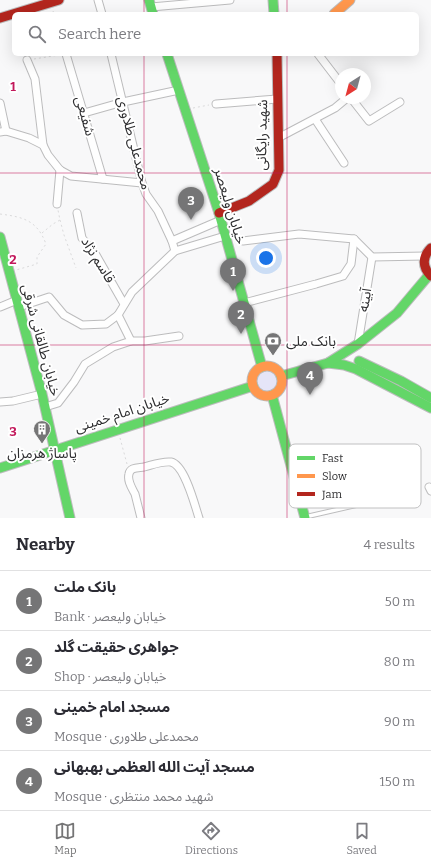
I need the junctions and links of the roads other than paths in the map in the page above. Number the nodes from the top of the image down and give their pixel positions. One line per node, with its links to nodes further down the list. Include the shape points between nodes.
1 (59, 0): 7 (main road)
2 (98, 0): 8 (street)
3 (230, 0): 6 (street)
4 (274, 0): 9 (main road)
5 (350, 0): 10 (main road)
6 (151, 7)
7 (20, 12)
8 (101, 12)
9 (274, 12)
10 (336, 12)
11 (12, 14): 12 (main road)
12 (0, 18)
13 (64, 56): 28 (street, شفیعی)
14 (112, 56): 22 (street, محمدعلی طلاوری)
15 (167, 56): 20 (main road, خیابان ولیعصر)
16 (279, 56): 21 (main road, شهید رایگانی)
17 (320, 56): 19 (street)
18 (27, 60): 32 (street, via 35,79)
19 (335, 76)
20 (179, 90): 22 (street); 39 (main road, خیابان ولیعصر)
21 (277, 99): 25 (street); 31 (main road, شهید رایگانی)
22 (123, 102): 28 (street); 36 (street, محمدعلی طلاوری)
23 (400, 102): 27 (street, via 369,121)
24 (0, 103): 30 (street)
25 (216, 104)
26 (340, 104): 29 (street)
27 (356, 104)
28 (84, 113): 35 (street, شفیعی)
29 (315, 119): 31 (street); 33 (street)
30 (3, 132): 32 (street, via 29,138)
31 (278, 138): 39 (main road, شهید رایگانی, via 279,170 273,184)
32 (43, 145): 34 (street)
33 (344, 163)
34 (60, 170): 35 (street, via 71,176); 37 (street)
35 (103, 179): 36 (street)
36 (142, 183): 44 (street, محمدعلی طلاوری)
37 (57, 204)
38 (78, 213): 54 (street, قاسم نژاد, via 82,238 96,255)
39 (220, 217): 40 (street); 41 (main road, خیابان ولیعصر)
40 (202, 228): 44 (street); 45 (street)
41 (225, 236): 45 (street); 52 (main road, خیابان ولیعصر)
42 (0, 237): 53 (main road, خیابان طالقانی شرقی)
43 (354, 240): 46 (street, via 299,234); 50 (street); 52 (street, via 351,264 343,276)
44 (172, 241): 48 (street, محمدعلی طلاوری)
45 (207, 241): 48 (street)
46 (243, 241)
47 (431, 248): 49 (main road)
48 (175, 251): 54 (street, قاسم نژاد, via 132,292)
49 (425, 256): 50 (street); 51 (main road)
50 (372, 257): 59 (street, آبینه)
51 (428, 280): 59 (main road, via 397,313)
52 (244, 303): 62 (main road, خیابان ولیعصر)
53 (18, 304): 55 (street); 56 (street, via 49,297 64,315 82,325 106,324); 65 (main road, خیابان طالقانی شرقی)
54 (124, 304): 56 (street, قاسم نژاد)
55 (0, 307)
56 (118, 315): 58 (street)
57 (179, 336): 58 (street)
58 (131, 341): 69 (street, via 113,347 84,364 58,403)
59 (358, 344): 60 (main road); 61 (main road)
60 (328, 363): 61 (main road); 63 (main road)
61 (358, 365): 67 (main road, via 401,381); 70 (main road)
62 (262, 367): 63 (main road, via 274,367); 64 (main road, via 254,374)
63 (281, 376): 66 (main road, via 281,387)
64 (253, 386): 66 (main road, via 261,394); 71 (main road, خیابان امام خمینی)
65 (42, 394): 68 (street); 69 (main road, خیابان طالقانی شرقی)
66 (272, 395): 72 (main road)
67 (431, 398)
68 (0, 402)
69 (45, 407): 71 (main road, خیابان طالقانی شرقی)
70 (431, 408)
71 (55, 450): 73 (main road, خیابان امام خمینی); 76 (main road, خیابان طالقانی شرقی)
72 (289, 458)
73 (0, 468)
74 (344, 508): 75 (lane)
75 (305, 517)
76 (70, 518)
77 (141, 518): 78 (street, via 128,479 129,472 132,469 171,462 177,465 186,479)
78 (199, 518)

